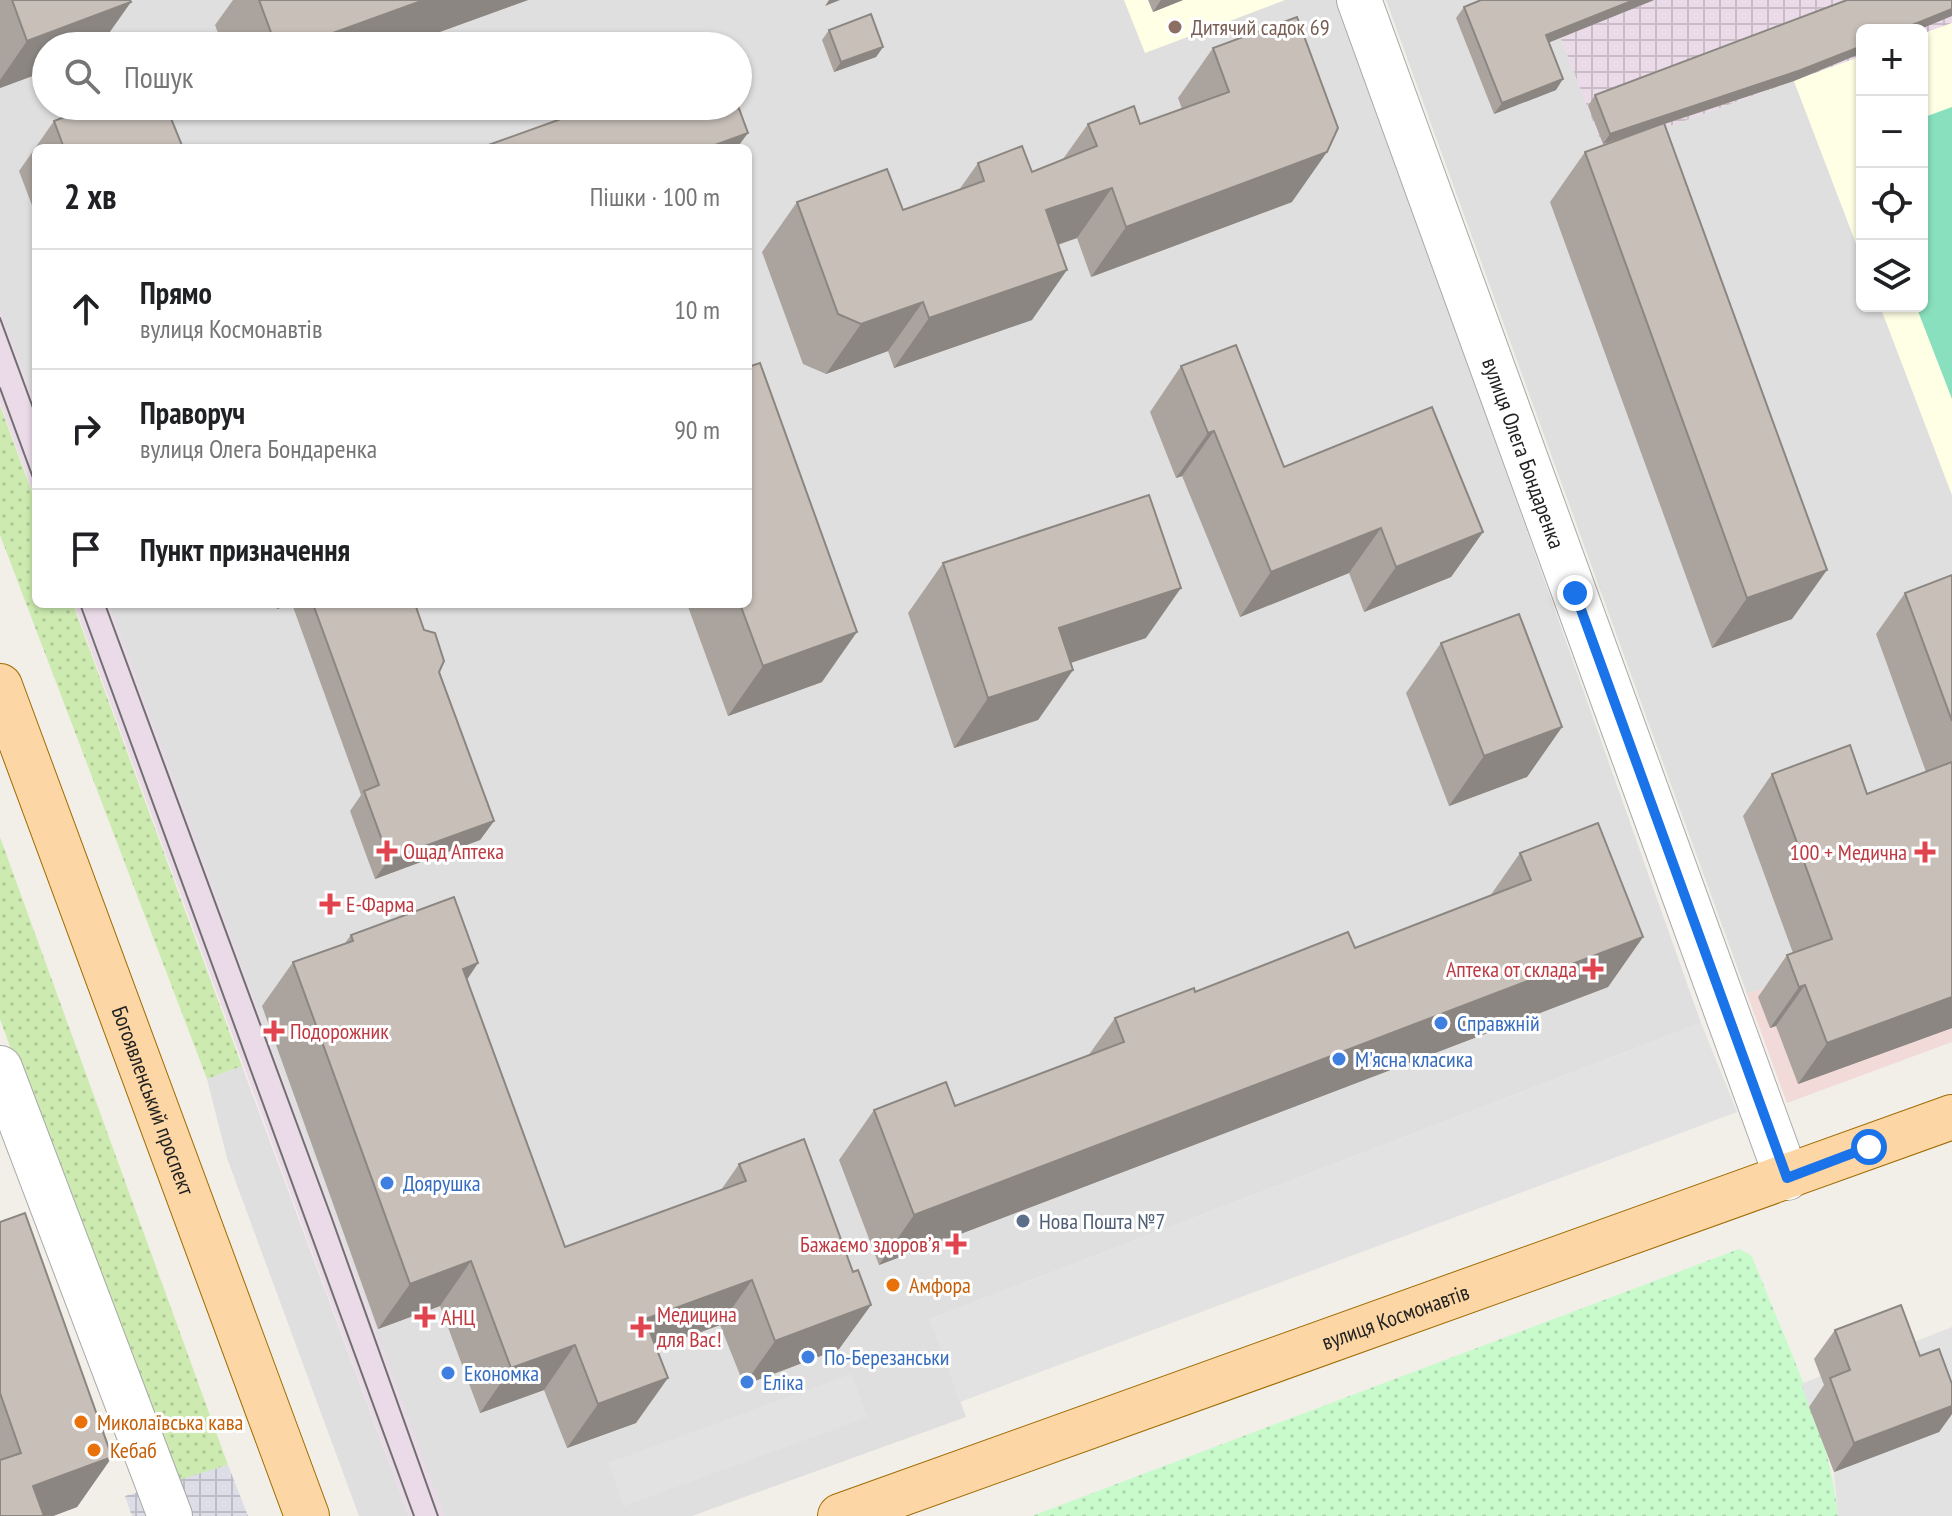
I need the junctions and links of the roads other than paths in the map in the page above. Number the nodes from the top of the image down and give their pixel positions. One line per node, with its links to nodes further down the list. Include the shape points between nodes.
1 (1359, 0): 5 (street, вулиця Олега Бондаренка)
2 (0, 686): 6 (main road, Богоявленський проспект)
3 (0, 1068): 7 (street)
4 (1952, 1117): 5 (main road, вулиця Космонавтів)
5 (1787, 1178): 8 (main road, вулиця Космонавтів)
6 (310, 1510)
7 (170, 1516)
8 (840, 1516)

